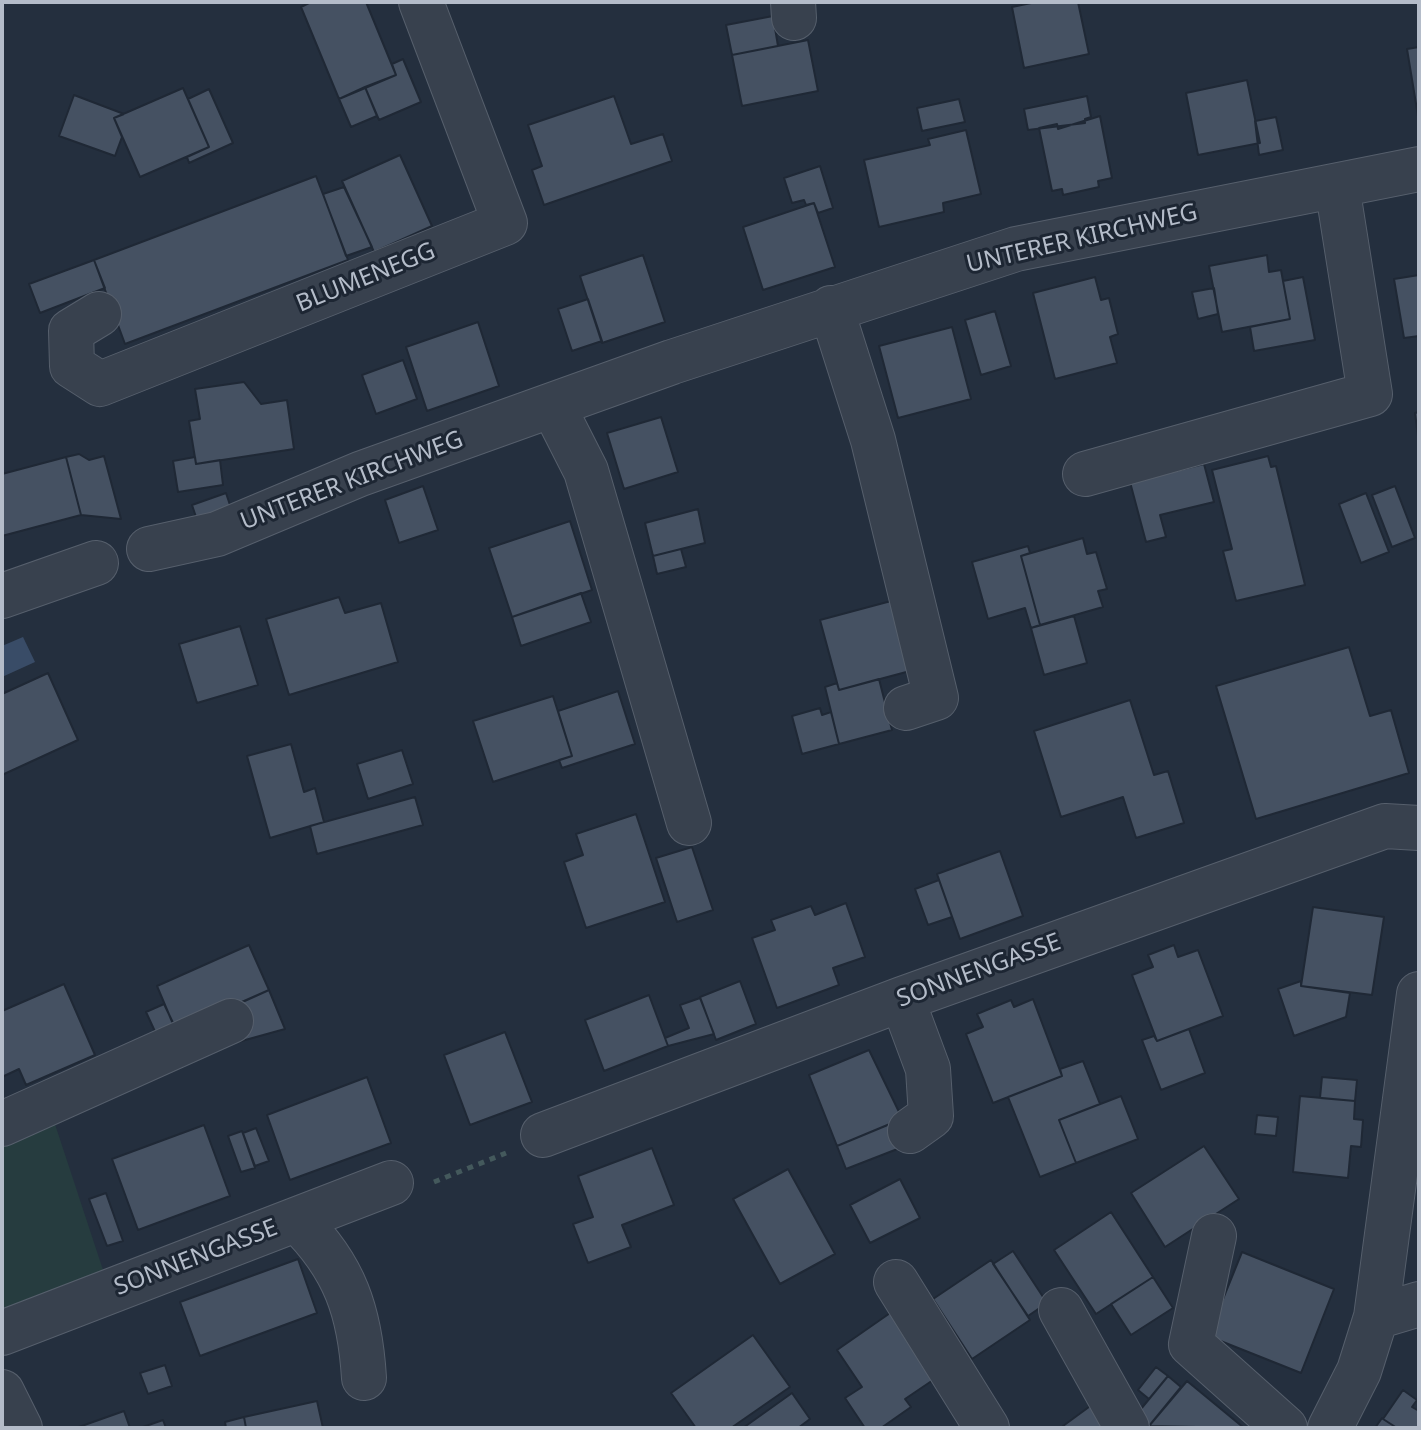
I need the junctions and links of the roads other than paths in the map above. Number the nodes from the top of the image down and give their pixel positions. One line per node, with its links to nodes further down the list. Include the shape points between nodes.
1 (421, 2): 5 (street, BLUMENEGG, via 505,223 100,384 72,366 71,331)
2 (1419, 169): 3 (street, UNTERER KIRCHWEG)
3 (1337, 186): 4 (street, UNTERER KIRCHWEG, via 1016,249); 7 (street, via 1370,394)
4 (831, 308): 6 (street, UNTERER KIRCHWEG); 11 (street, via 873,440 936,698)
5 (99, 314)
6 (553, 406): 8 (street, UNTERER KIRCHWEG, via 360,474 217,534); 12 (street, via 586,471)
7 (1085, 474)
8 (149, 549)
9 (96, 563): 10 (street)
10 (2, 596)
11 (906, 708)
12 (689, 823)
13 (1419, 828): 15 (street, SONNENGASSE, via 1385,826)
14 (1419, 994): 17 (street)
15 (902, 999): 19 (street, via 928,1069 931,1116); 20 (street, SONNENGASSE)
16 (231, 1021): 18 (street)
17 (1411, 1116): 27 (street)
18 (2, 1124)
19 (910, 1131)
20 (543, 1135)
21 (391, 1183): 22 (street, SONNENGASSE)
22 (297, 1220): 28 (street, SONNENGASSE); 29 (street, via 346,1285 361,1334)
23 (1214, 1236): 34 (street, via 1191,1344)
24 (896, 1282): 32 (street)
25 (1419, 1304): 27 (street)
26 (1061, 1310): 33 (street)
27 (1376, 1317): 35 (street, via 1359,1371)
28 (2, 1333)
29 (364, 1378)
30 (2, 1392): 31 (street)
31 (20, 1428)
32 (987, 1428)
33 (1127, 1428)
34 (1285, 1428)
35 (1330, 1428)

